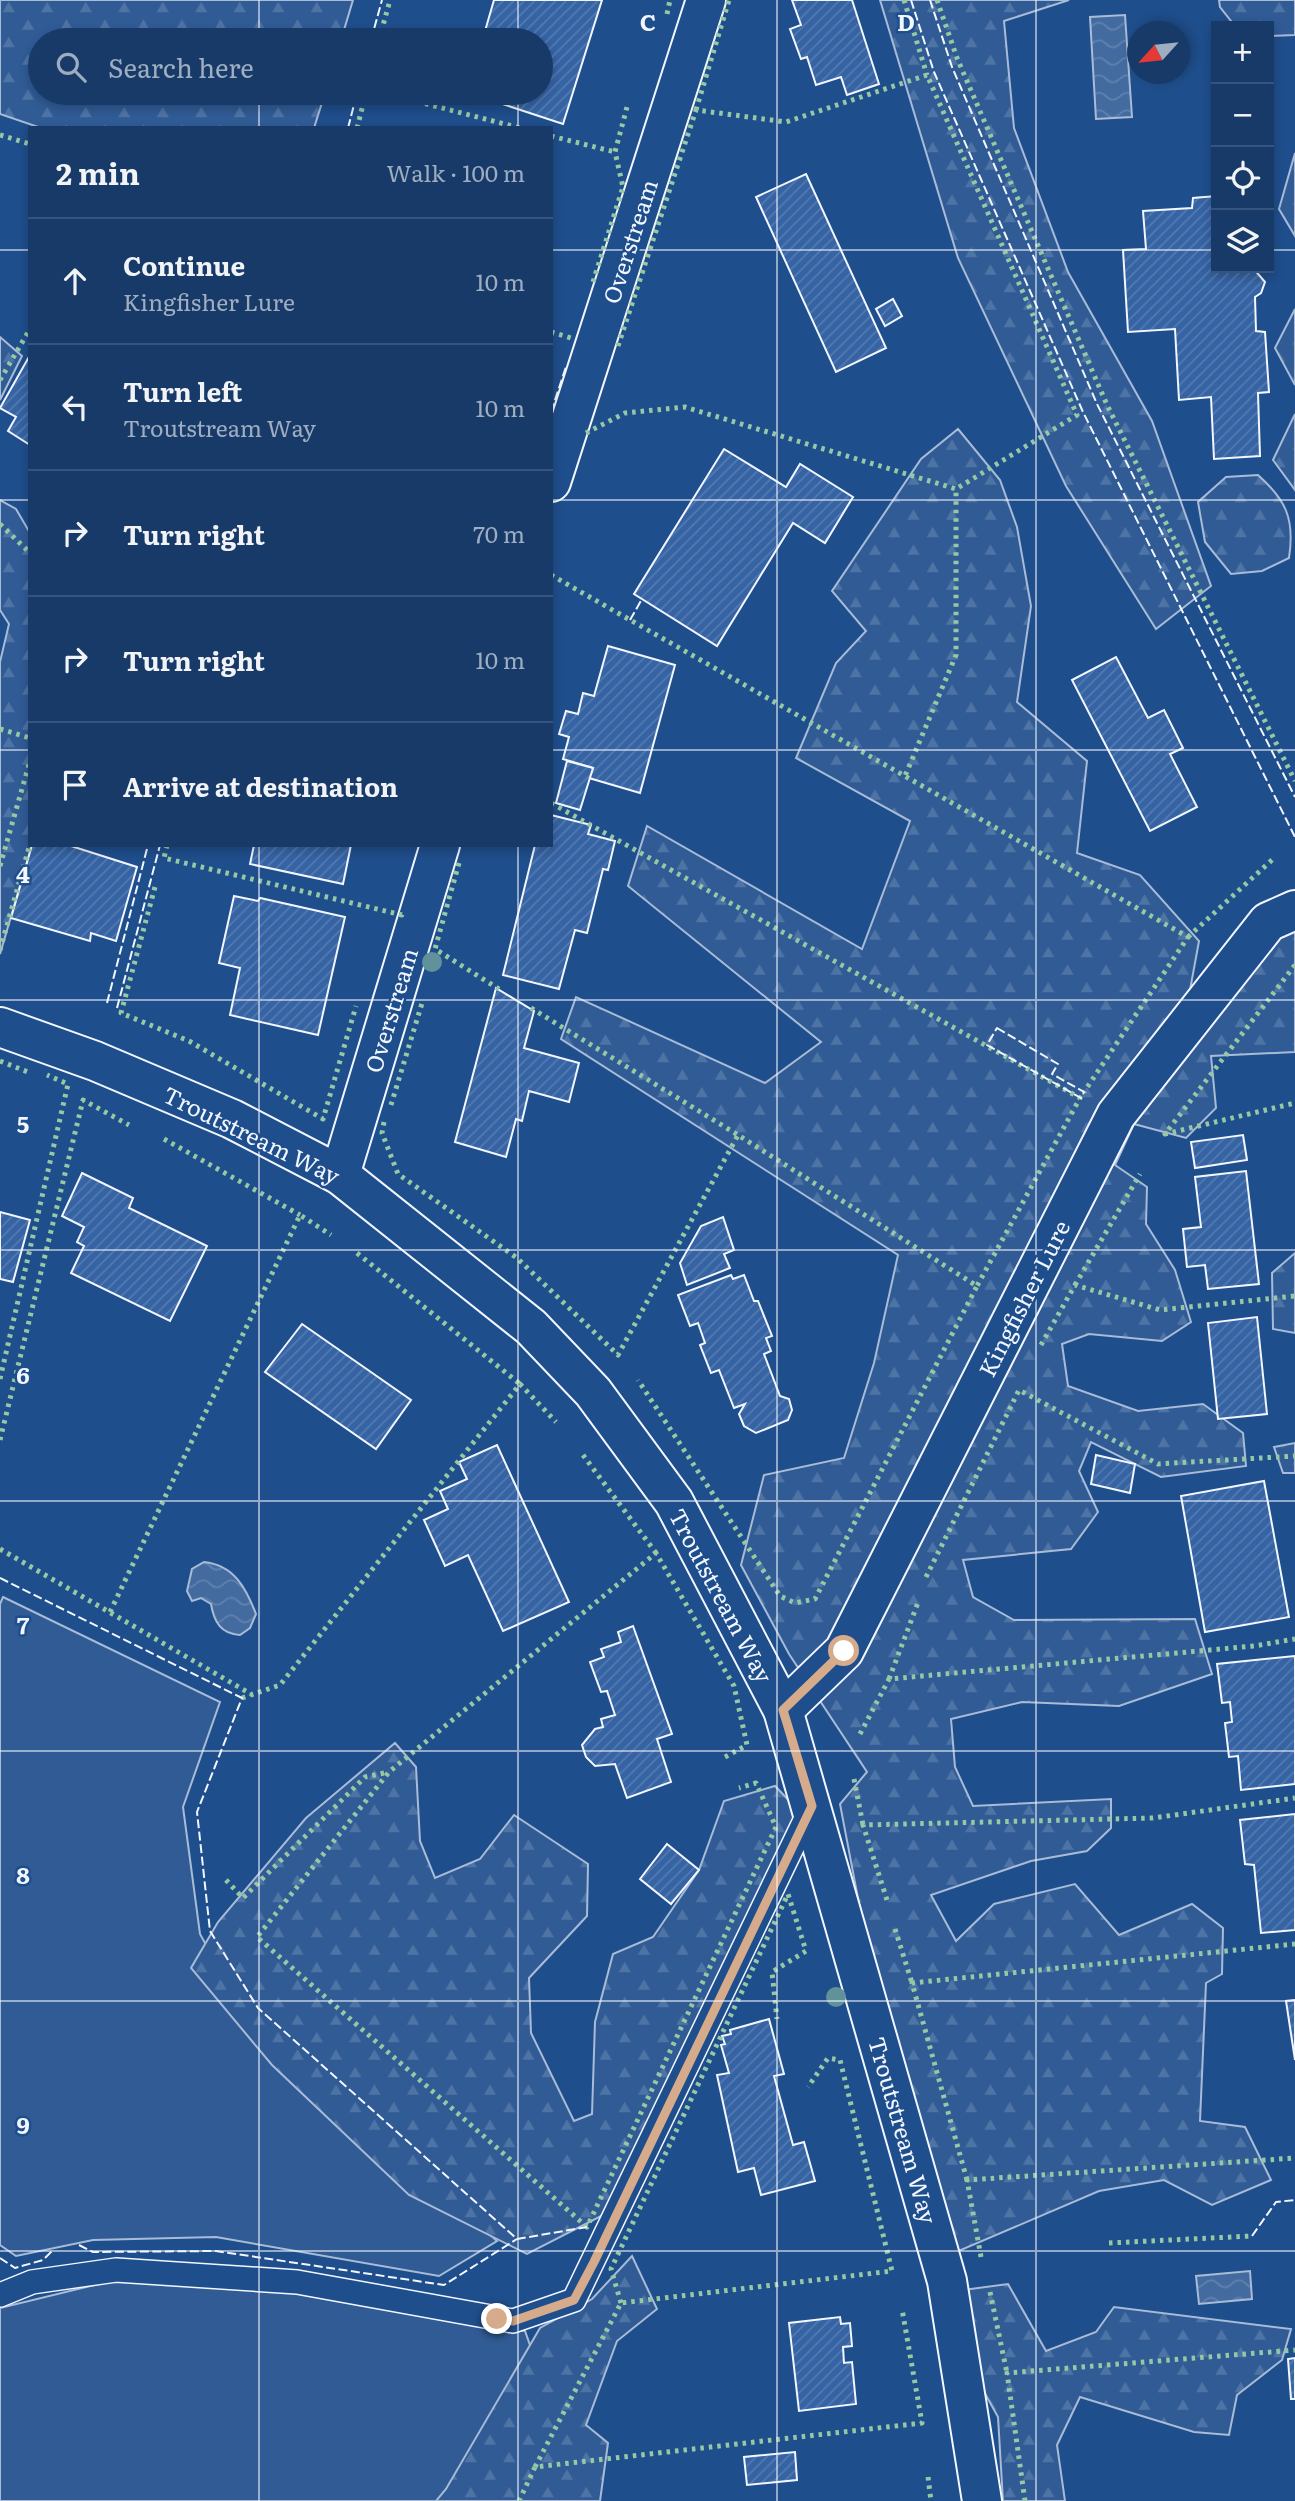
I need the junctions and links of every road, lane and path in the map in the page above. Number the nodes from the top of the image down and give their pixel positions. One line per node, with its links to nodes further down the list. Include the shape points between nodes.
1 (706, 0): 2 (street, Overstream)
2 (553, 476)
3 (439, 847): 6 (street, Overstream)
4 (1295, 910): 7 (street, Kingfisher Lure, via 1268,922 1116,1115 844,1651)
5 (0, 1027): 6 (street, Troutstream Way, via 232,1119)
6 (340, 1175): 7 (street, Troutstream Way, via 531,1327 593,1392 674,1502)
7 (783, 1710): 8 (street, Troutstream Way)
8 (812, 1806): 9 (lane, via 574,2300 513,2321 297,2282 116,2270 32,2282); 10 (street, Troutstream Way, via 947,2281)
9 (0, 2295)
10 (982, 2501)

